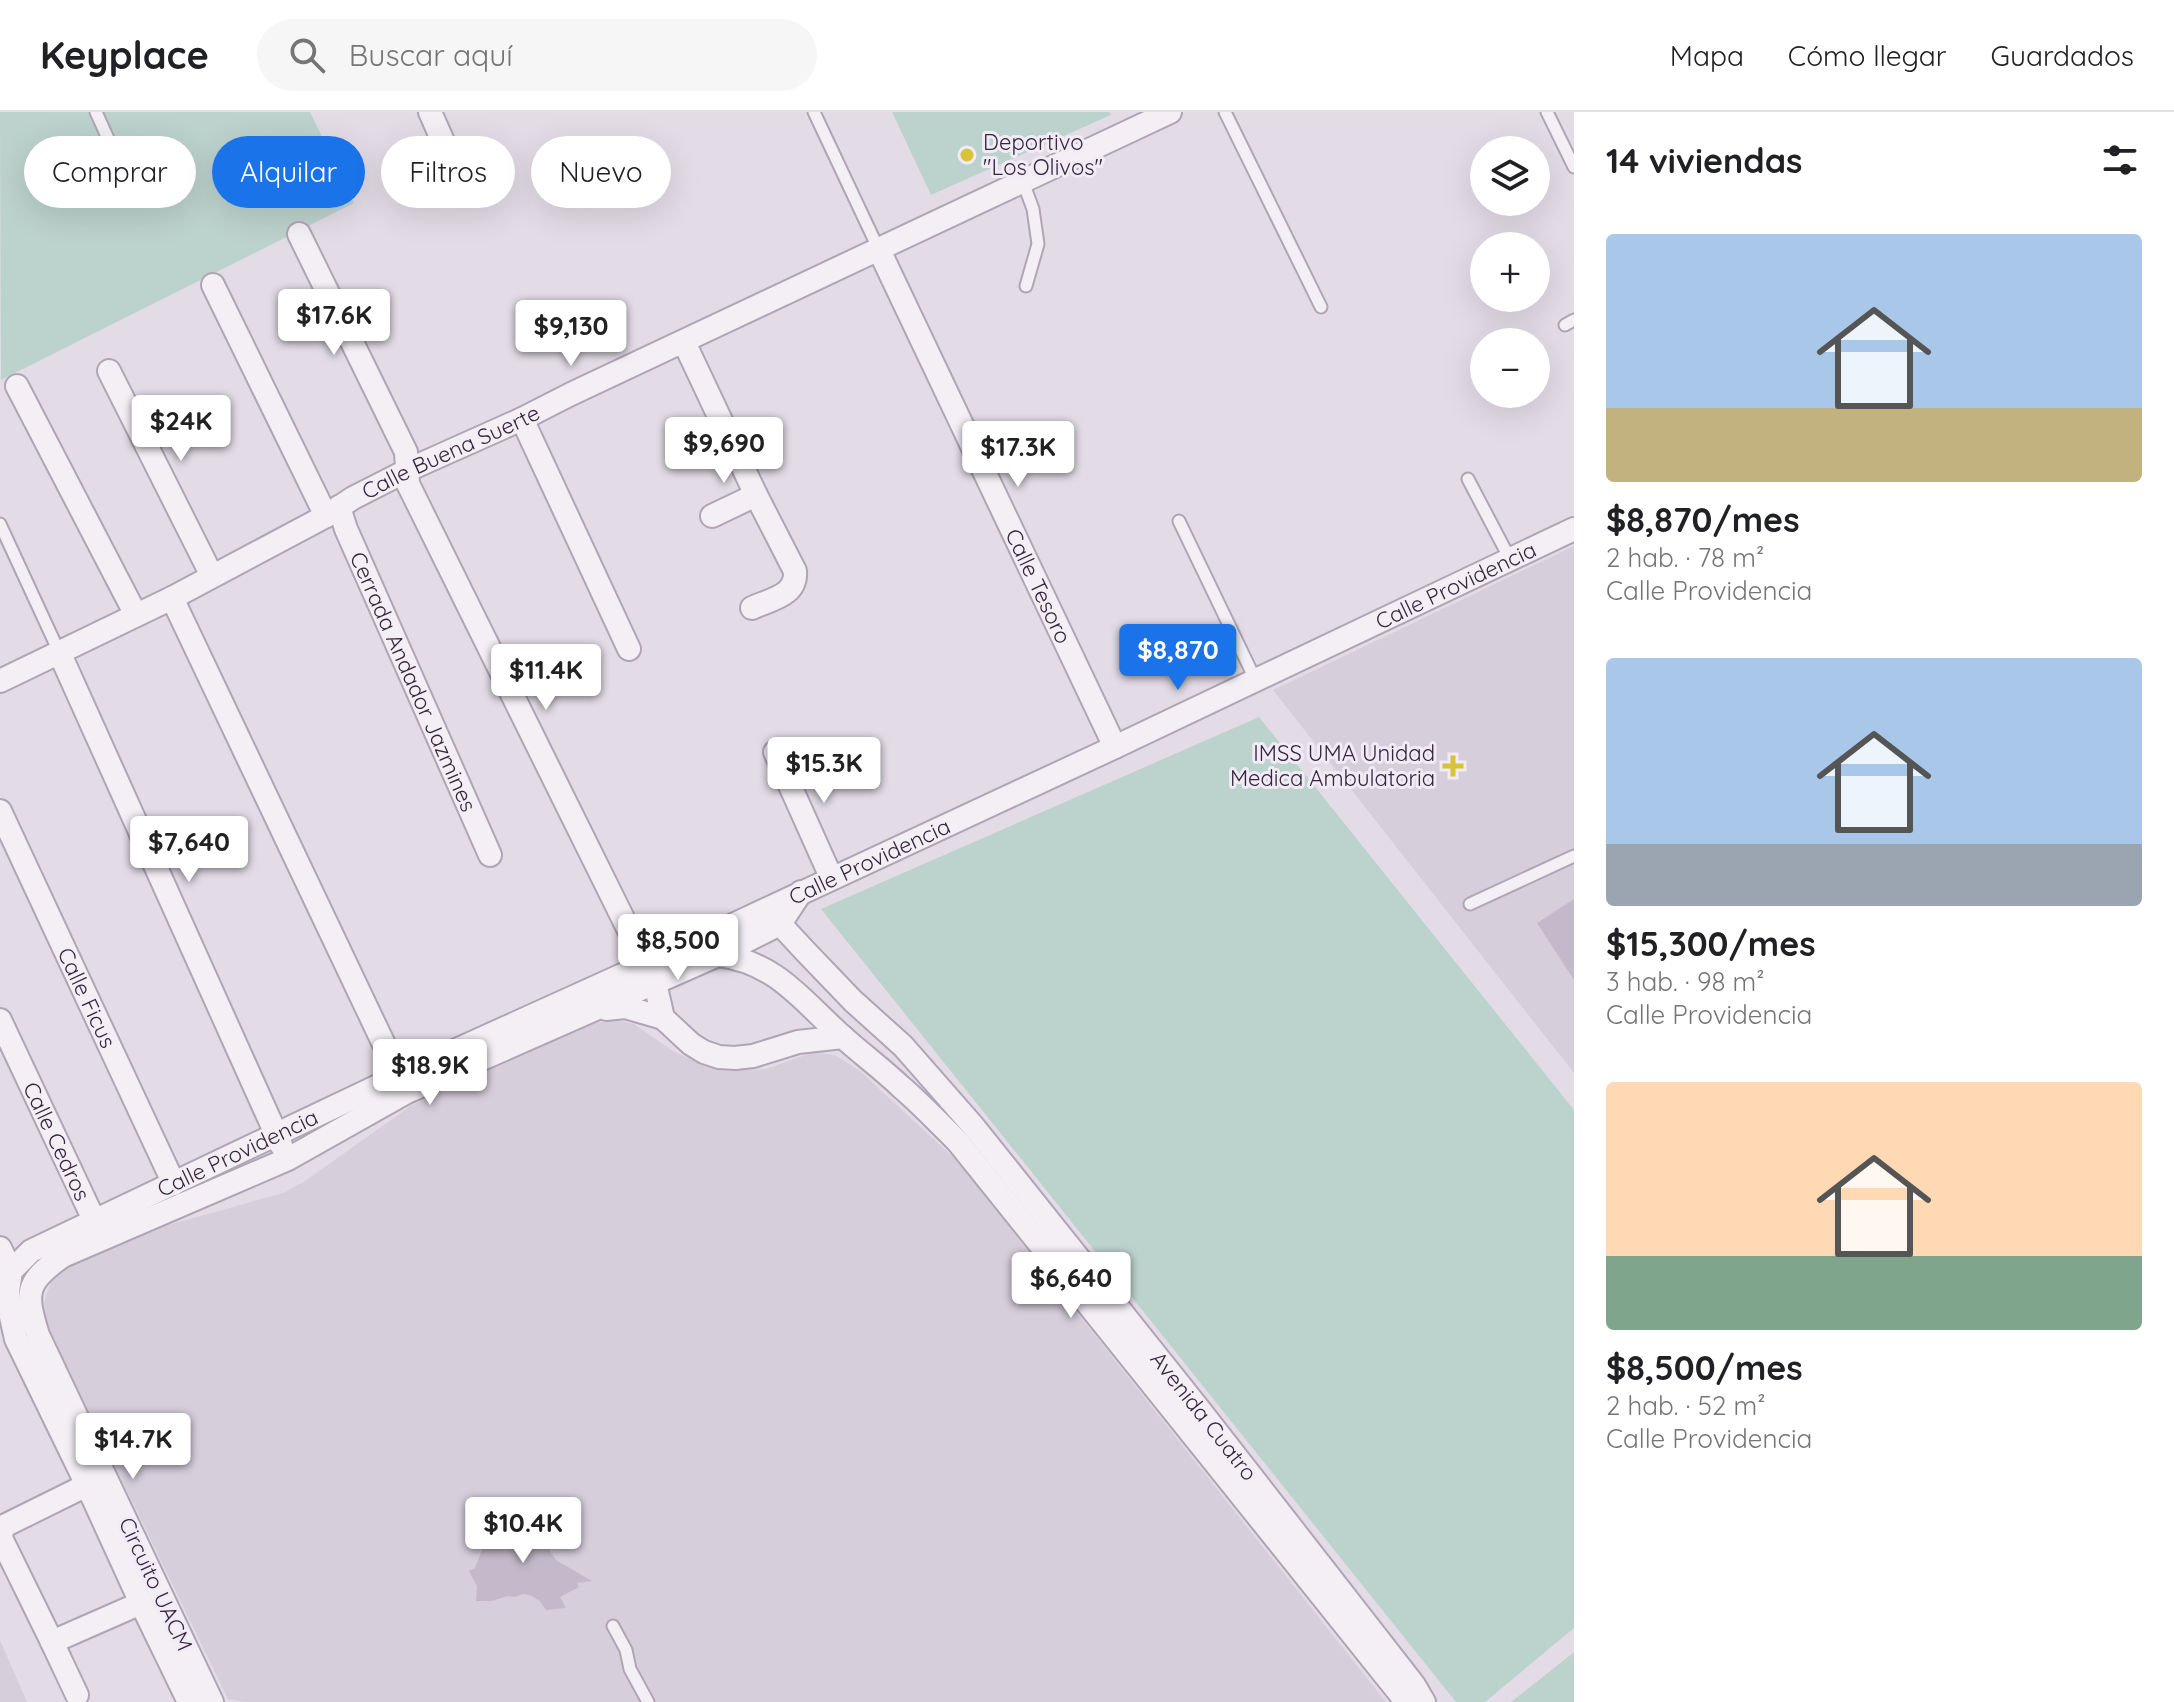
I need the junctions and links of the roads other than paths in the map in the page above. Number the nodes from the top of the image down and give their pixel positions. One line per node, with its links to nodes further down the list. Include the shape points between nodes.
1 (96, 112): 7 (lane)
2 (430, 112): 8 (street)
3 (814, 112): 12 (lane)
4 (1170, 112): 10 (street, Calle Buena Suerte)
5 (1225, 112): 15 (lane)
6 (1547, 112): 9 (lane)
7 (107, 136)
8 (441, 136)
9 (1574, 167)
10 (1023, 182): 12 (street, Calle Buena Suerte); 14 (lane, via 1038,244)
11 (299, 234): 20 (street, via 406,452)
12 (879, 250): 16 (street, Calle Buena Suerte); 37 (street, Calle Tesoro)
13 (213, 285): 23 (street, Cerrada Andador Jazmines)
14 (1026, 286)
15 (1321, 307)
16 (684, 342): 19 (street, Calle Buena Suerte); 22 (street)
17 (109, 371): 29 (street)
18 (17, 386): 32 (street)
19 (522, 419): 20 (street, Calle Buena Suerte); 33 (street)
20 (408, 470): 23 (street, Calle Buena Suerte); 46 (street, via 408,484)
21 (1468, 479): 28 (lane)
22 (756, 495): 24 (street); 31 (street, via 796,582 790,591)
23 (332, 512): 29 (street, Calle Buena Suerte); 40 (street, Cerrada Andador Jazmines, via 352,543)
24 (712, 516)
25 (1179, 521): 36 (lane)
26 (0, 524): 34 (lane)
27 (1574, 529): 28 (street, Calle Providencia)
28 (1510, 559): 36 (street, Calle Providencia)
29 (212, 576): 30 (street, Calle Buena Suerte)
30 (172, 598): 32 (street, Calle Buena Suerte); 51 (street)
31 (752, 608)
32 (136, 615): 34 (street, Calle Buena Suerte)
33 (629, 649)
34 (60, 654): 35 (street, Calle Buena Suerte); 52 (street)
35 (0, 681)
36 (1256, 681): 37 (street, Calle Providencia)
37 (1115, 747): 42 (street, Calle Providencia)
38 (775, 752): 42 (street)
39 (0, 811): 54 (street, Calle Ficus)
40 (490, 855)
41 (1574, 856): 43 (lane)
42 (831, 877): 44 (street, Calle Providencia, via 801,892)
43 (1470, 904)
44 (775, 915): 45 (street, Calle Providencia); 46 (street, Calle Providencia); 59 (street, Avenida Cuatro, via 964,1115)
45 (718, 955): 46 (street, Calle Providencia); 50 (street, Avenida Cuatro, via 758,965 784,981)
46 (650, 974): 47 (street, Calle Providencia); 48 (street); 51 (street, Calle Providencia)
47 (589, 1011): 48 (street, via 625,1007); 53 (street, Calle Providencia, via 407,1092)
48 (663, 1018): 50 (street, via 691,1044 719,1057 753,1056 798,1042)
49 (0, 1020): 55 (street, Calle Cedros)
50 (843, 1037): 59 (street, Avenida Cuatro, via 958,1142)
51 (399, 1076): 52 (street, Calle Providencia)
52 (277, 1134): 53 (street); 54 (street, Calle Providencia)
53 (288, 1159): 57 (street, Calle Providencia)
54 (174, 1184): 55 (street, Calle Providencia)
55 (94, 1220): 58 (street, Calle Providencia, via 31,1251)
56 (0, 1248): 58 (street)
57 (63, 1256): 66 (street, Circuito UACM, via 32,1286 29,1304 38,1335)
58 (6, 1270): 60 (street, via 16,1339)
59 (1191, 1415): 68 (street, Avenida Cuatro); 69 (street, Avenida Cuatro)
60 (87, 1485): 61 (street); 63 (street, via 2,1530 1,1538)
61 (141, 1603): 63 (street); 65 (street)
62 (613, 1626): 67 (lane)
63 (52, 1642): 64 (street)
64 (77, 1695)
65 (189, 1702)
66 (212, 1702)
67 (648, 1702)
68 (1404, 1702)
69 (1424, 1702)

